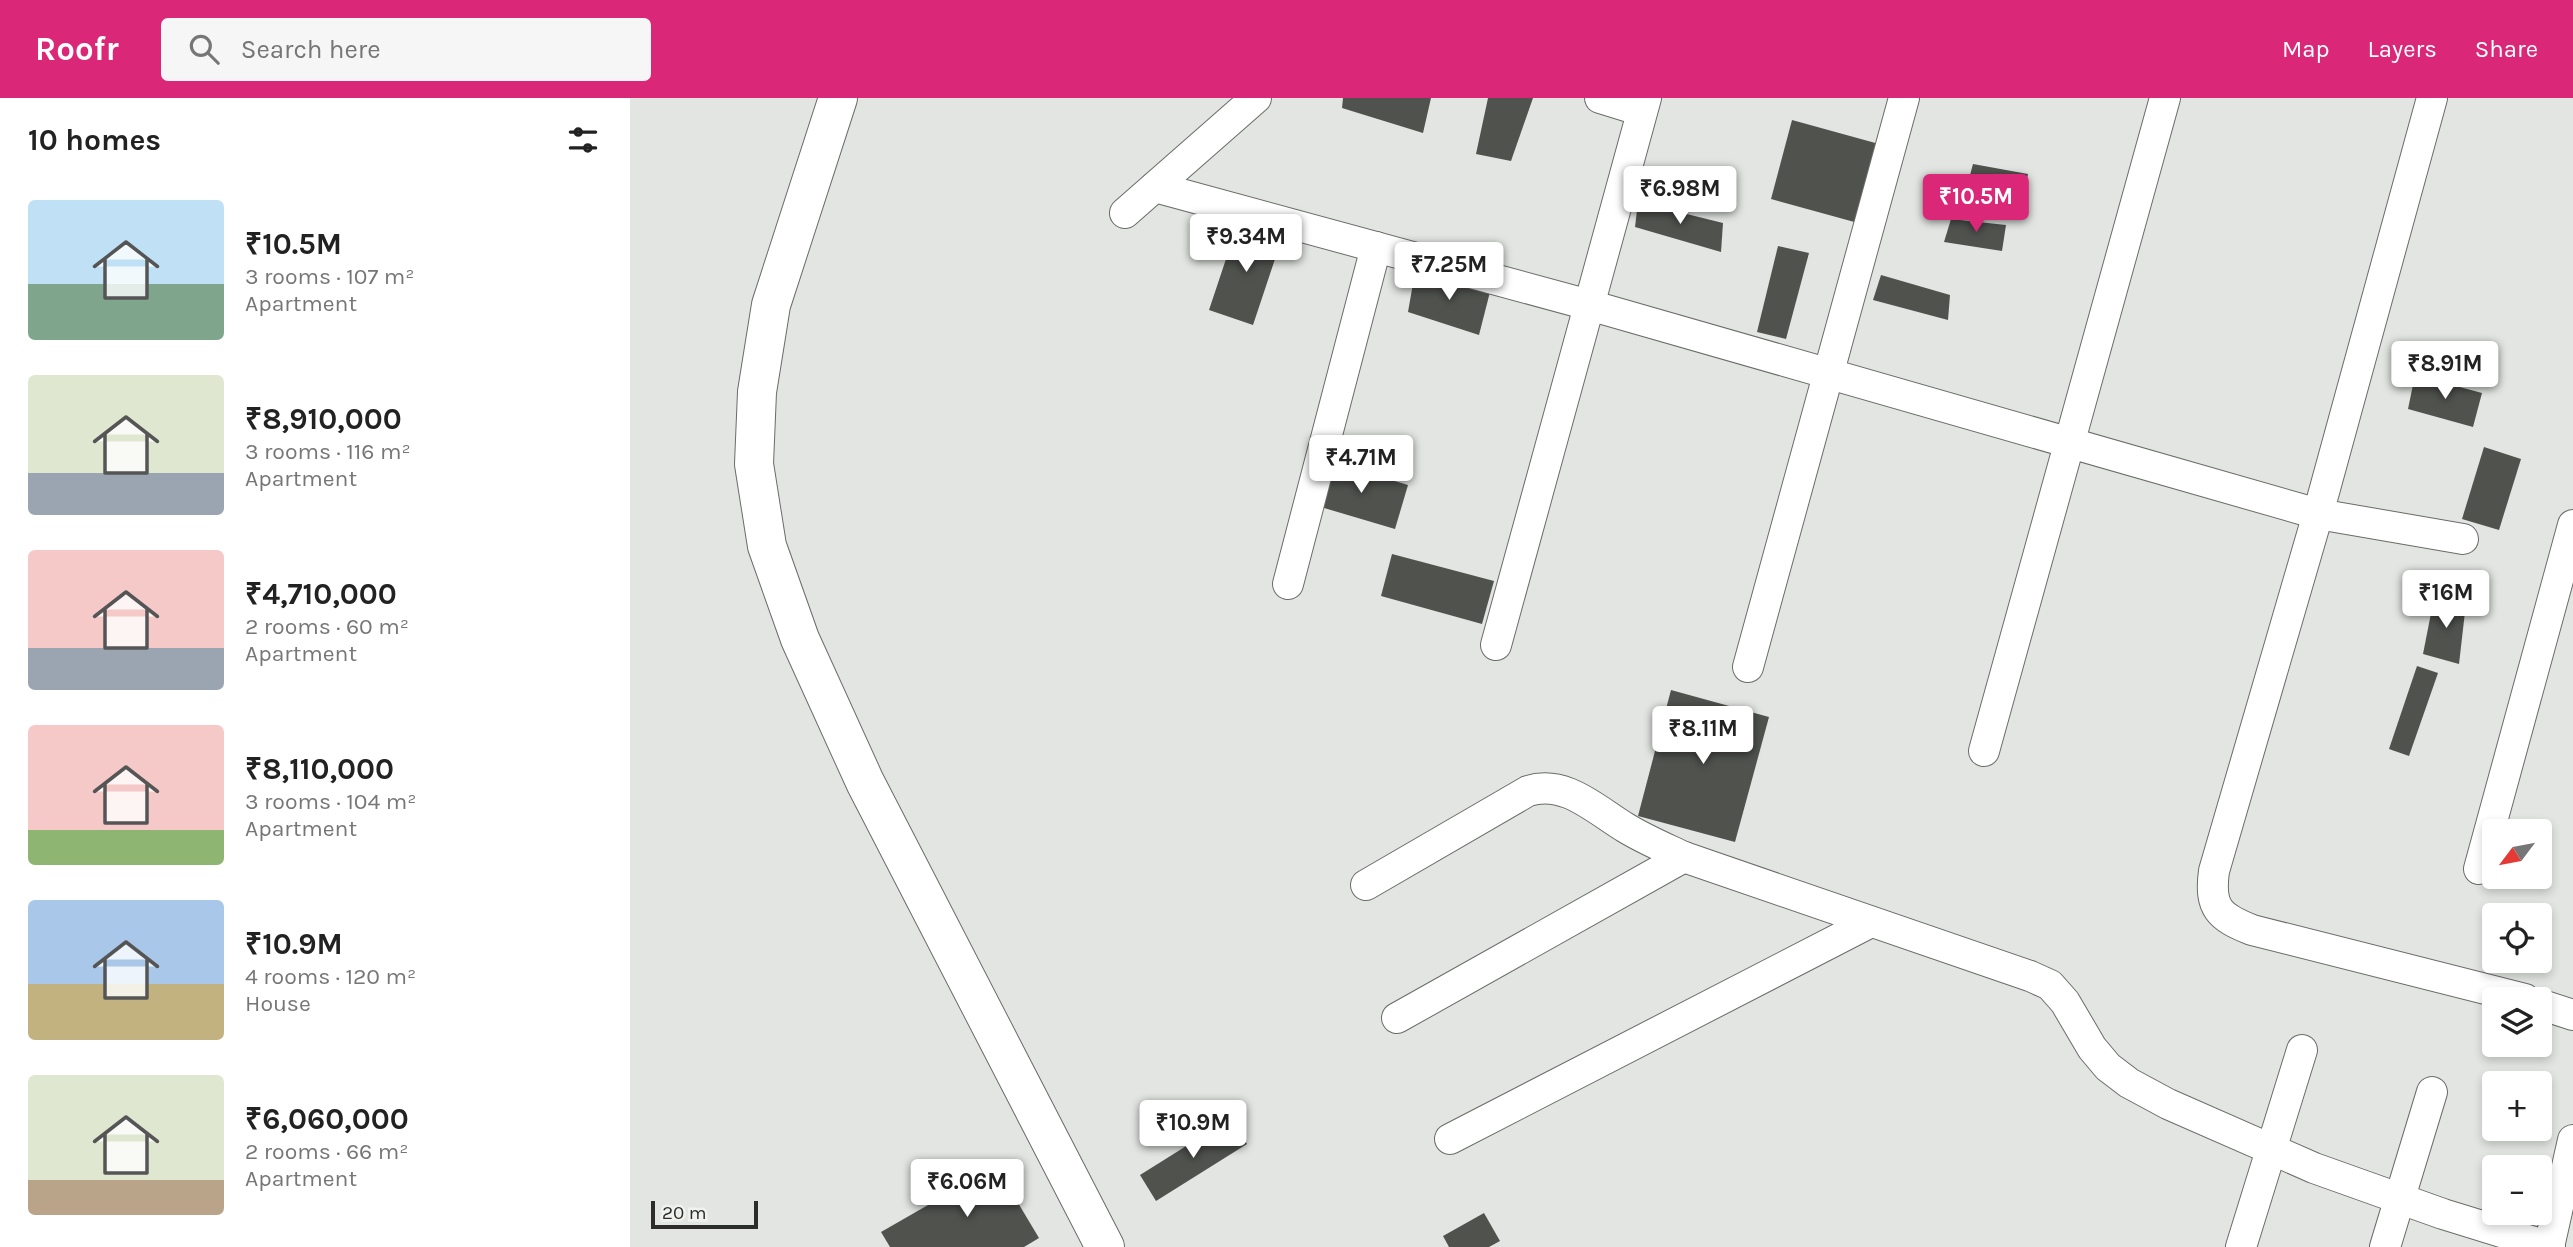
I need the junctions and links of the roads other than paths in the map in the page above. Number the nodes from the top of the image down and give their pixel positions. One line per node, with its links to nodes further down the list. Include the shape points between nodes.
1 (838, 98): 35 (street, via 771,305 757,392 754,464 767,546 800,639 865,782)
2 (1256, 98): 8 (street)
3 (1600, 98): 7 (street)
4 (1904, 98): 12 (street)
5 (2165, 98): 13 (street)
6 (2432, 98): 14 (street)
7 (1644, 105): 11 (street)
8 (1155, 187): 9 (street); 10 (street)
9 (1125, 213)
10 (1376, 247): 11 (street); 17 (street)
11 (1589, 305): 12 (street); 18 (street)
12 (1829, 373): 13 (street); 19 (street)
13 (2070, 443): 14 (street); 20 (street)
14 (2318, 514): 16 (street); 25 (street, via 2214,871 2211,890 2216,908 2230,921 2252,930)
15 (2573, 526): 22 (street)
16 (2463, 539)
17 (1288, 584)
18 (1496, 645)
19 (1748, 667)
20 (1984, 751)
21 (1684, 857): 23 (street, via 1573,795 1543,786); 24 (street); 28 (street)
22 (2479, 869)
23 (1366, 885)
24 (1871, 922): 31 (street); 33 (street, via 2050,985 2092,1048 2129,1083)
25 (2482, 988)
26 (2552, 1008): 27 (street)
27 (2573, 1015)
28 (1397, 1018)
29 (2302, 1050): 33 (street)
30 (2432, 1092): 34 (street)
31 (1450, 1139)
32 (2573, 1140): 38 (street)
33 (2271, 1150): 34 (street); 36 (street)
34 (2398, 1199): 37 (street); 38 (street)
35 (1105, 1247)
36 (2241, 1247)
37 (2385, 1247)
38 (2550, 1247)

